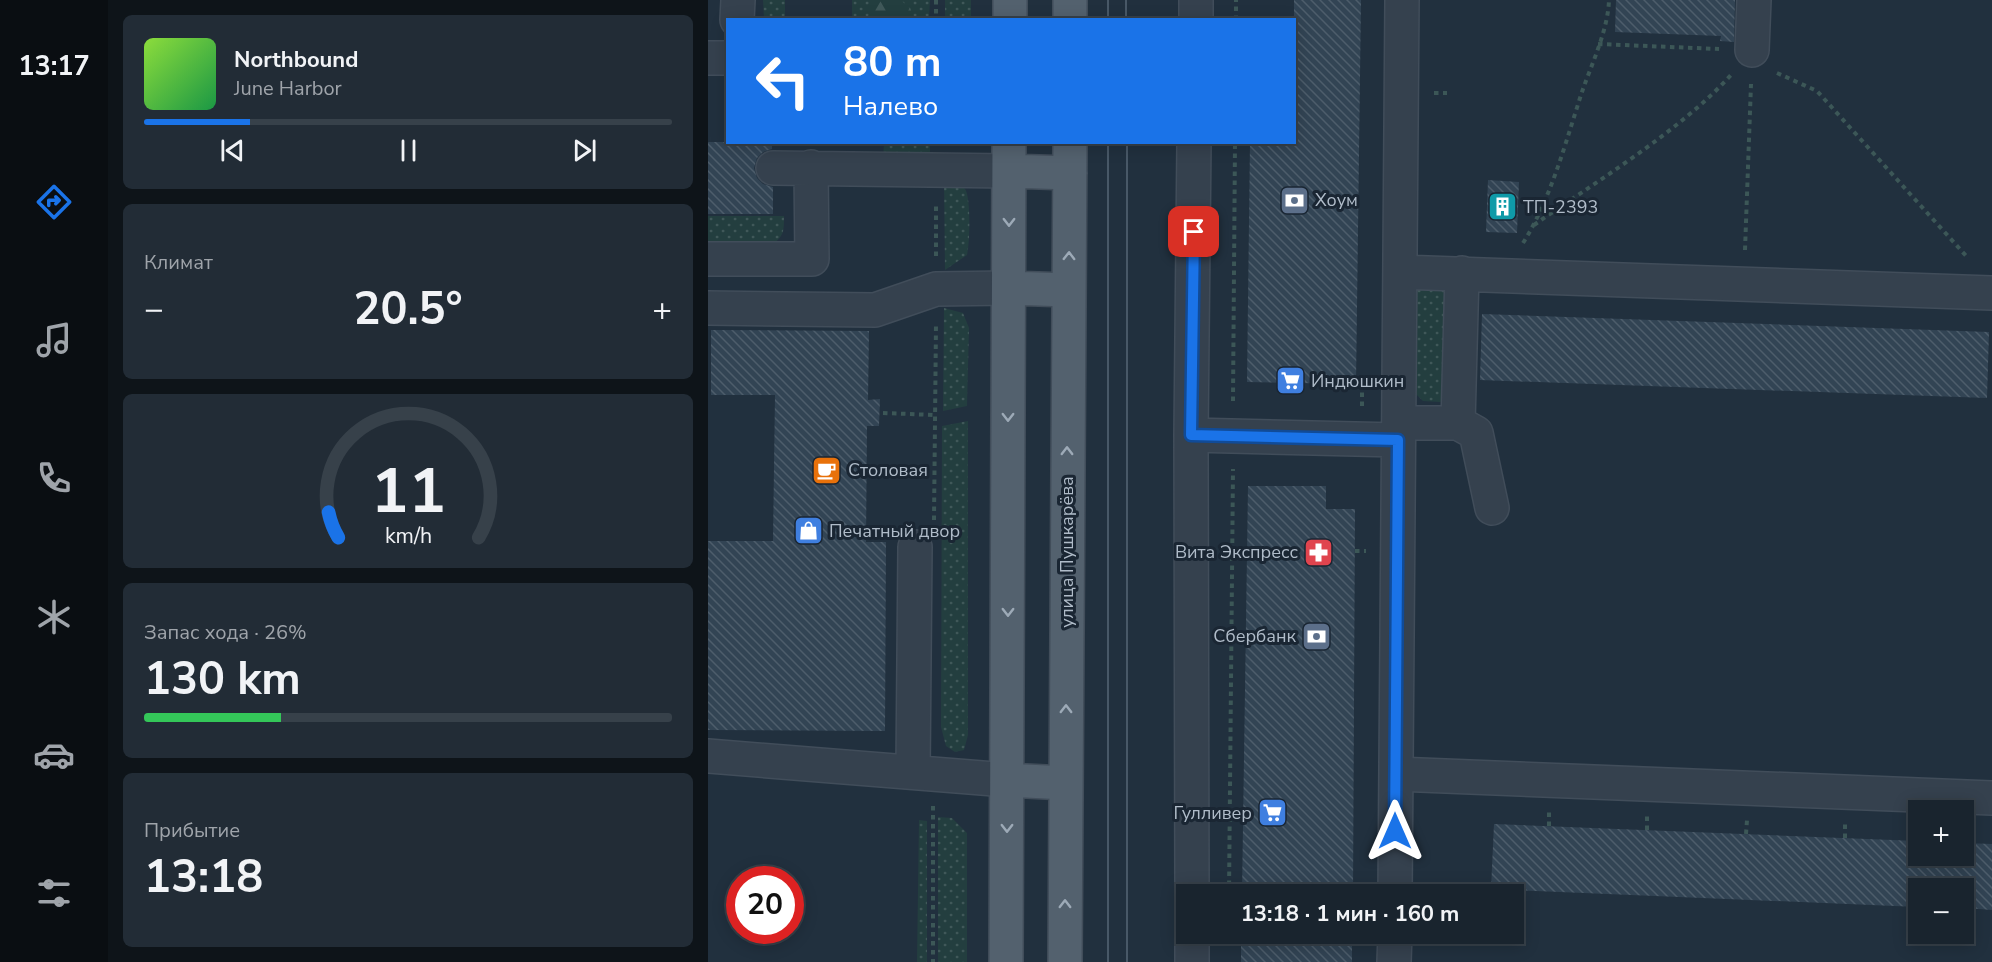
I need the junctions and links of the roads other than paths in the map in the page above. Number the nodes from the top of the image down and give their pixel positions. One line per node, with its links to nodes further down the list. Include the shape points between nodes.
1 (738, 0): 7 (street)
2 (1010, 0): 8 (main road)
3 (1070, 0): 9 (main road)
4 (1196, 0): 10 (street)
5 (1402, 0): 20 (street)
6 (1754, 0): 11 (street)
7 (737, 18)
8 (1010, 18)
9 (1070, 18)
10 (1196, 18)
11 (1752, 56)
12 (708, 58): 13 (street)
13 (726, 58)
14 (1194, 144): 28 (street)
15 (1009, 157): 16 (main road); 17 (street); 23 (main road, one-way to 23)
16 (1070, 158): 24 (main road, улица Пушкарёва, one-way to 16)
17 (811, 167): 18 (street); 19 (street, via 812,259)
18 (773, 168)
19 (708, 259)
20 (1400, 272): 21 (street); 27 (street)
21 (1462, 273): 22 (street, via 1744,284); 26 (street)
22 (1984, 280)
23 (1009, 288): 24 (main road); 25 (street, via 936,289 875,310); 34 (main road, one-way to 34)
24 (1068, 290): 35 (main road, улица Пушкарёва, one-way to 24)
25 (708, 308)
26 (1458, 423): 27 (street); 29 (street, via 1476,433)
27 (1398, 432): 28 (street); 33 (street)
28 (1191, 435): 37 (street)
29 (1492, 508)
30 (915, 547): 32 (street)
31 (708, 756): 32 (street)
32 (913, 771): 34 (street)
33 (1396, 774): 36 (street); 38 (street)
34 (1007, 780): 35 (main road); 41 (main road, one-way to 41)
35 (1066, 783): 42 (main road, улица Пушкарёва, one-way to 35)
36 (1992, 798)
37 (1192, 884)
38 (1395, 884)
39 (1192, 944): 43 (street)
40 (1395, 944): 44 (street)
41 (1006, 962)
42 (1065, 962)
43 (1192, 962)
44 (1394, 962)

